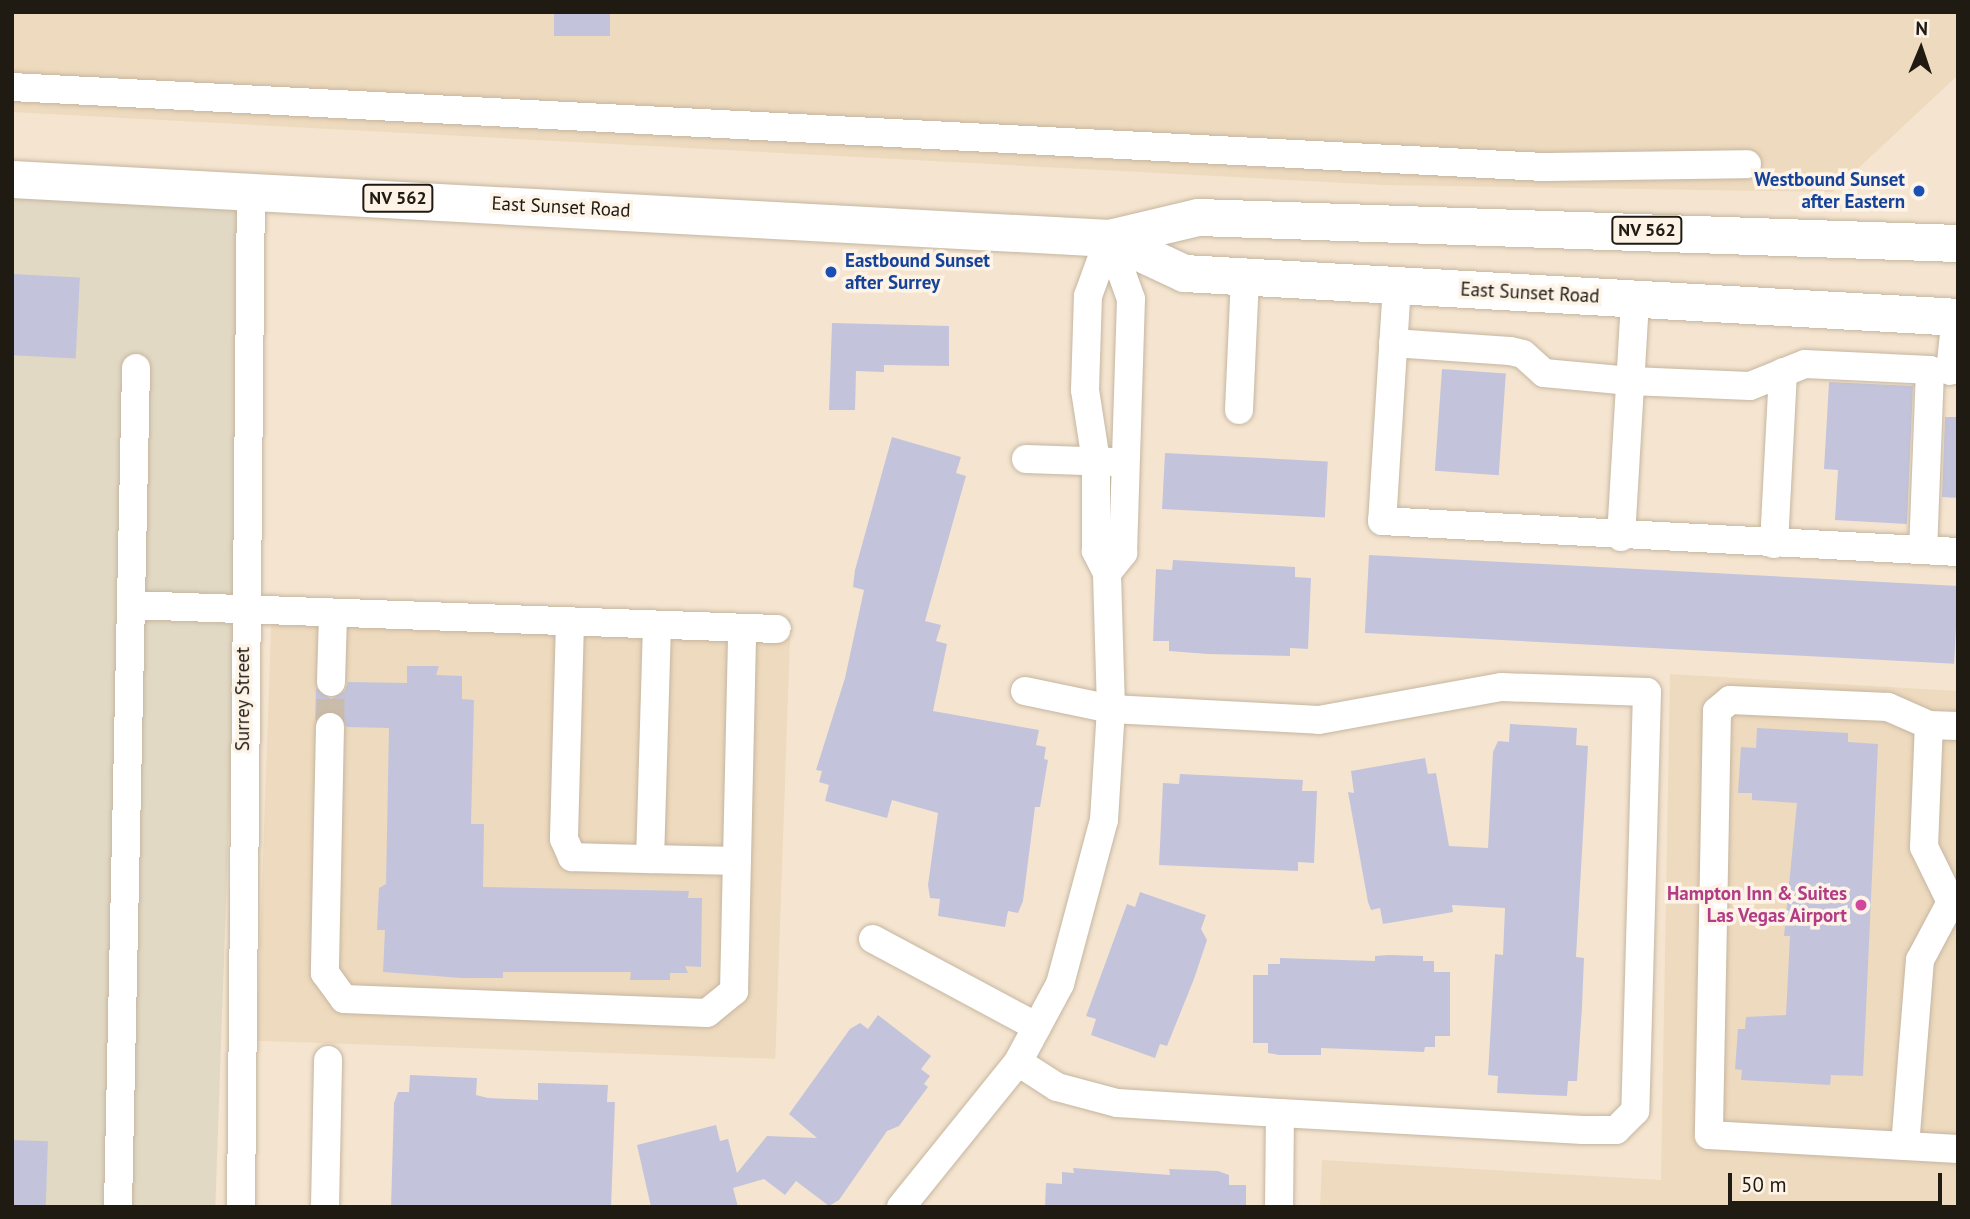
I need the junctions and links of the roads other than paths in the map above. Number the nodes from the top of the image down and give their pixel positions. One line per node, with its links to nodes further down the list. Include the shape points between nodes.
1 (12, 87): 2 (street, via 1544,167)
2 (1747, 164)
3 (12, 179): 4 (main road, East Sunset Road / NV 562)
4 (251, 190): 5 (main road, East Sunset Road / NV 562); 26 (street, Surrey Street)
5 (1109, 237): 6 (main road, East Sunset Road / NV 562, via 1198,217); 7 (main road, East Sunset Road / NV 562, via 1184,273); 18 (street, via 1088,296 1085,390); 19 (street, via 1131,299)
6 (1958, 243)
7 (1245, 276): 8 (main road, East Sunset Road / NV 562); 16 (street)
8 (1397, 285): 9 (main road, East Sunset Road / NV 562); 11 (street)
9 (1635, 299): 10 (main road, East Sunset Road / NV 562); 15 (street)
10 (1957, 317): 13 (street)
11 (1393, 344): 15 (street, via 1510,351 1523,354 1544,373); 20 (street, via 1382,521)
12 (136, 368): 25 (street)
13 (1946, 371): 14 (street, via 1805,363); 22 (street)
14 (1783, 372): 15 (street, via 1750,386); 21 (street)
15 (1631, 381): 20 (street)
16 (1239, 410)
17 (1026, 459): 18 (street)
18 (1096, 461): 19 (street); 24 (street, via 1097,551)
19 (1126, 462): 24 (street, via 1123,553)
20 (1621, 537): 21 (street)
21 (1774, 544): 22 (street)
22 (1923, 550): 23 (street)
23 (1958, 552)
24 (1107, 573): 34 (street)
25 (131, 605): 26 (street); 48 (street)
26 (243, 610): 27 (street); 49 (street, Surrey Street)
27 (332, 614): 28 (street); 32 (street)
28 (570, 622): 29 (street); 38 (street, via 564,839 572,857)
29 (657, 625): 30 (street); 38 (street)
30 (742, 628): 31 (street); 39 (street)
31 (777, 629)
32 (331, 682)
33 (1025, 691): 34 (street)
34 (1111, 709): 42 (street, via 1104,820 1088,892 1060,984); 45 (street, via 1319,720 1501,687 1647,692 1635,1111 1616,1130)
35 (1928, 725): 36 (street); 40 (street, via 1924,847); 46 (street, via 1888,707 1730,700 1717,711 1709,1135)
36 (1958, 726)
37 (330, 727): 39 (street, via 326,973 344,999 707,1013 734,991)
38 (650, 859): 39 (street)
39 (737, 862)
40 (1954, 902): 46 (street, via 1920,960)
41 (873, 939): 42 (street)
42 (1037, 1027): 44 (street)
43 (328, 1060): 50 (street)
44 (1018, 1062): 45 (street, via 1056,1087 1117,1103); 51 (street)
45 (1280, 1113): 52 (street)
46 (1905, 1146): 47 (street)
47 (1958, 1149)
48 (118, 1207)
49 (241, 1207)
50 (325, 1207)
51 (901, 1207)
52 (1279, 1207)

